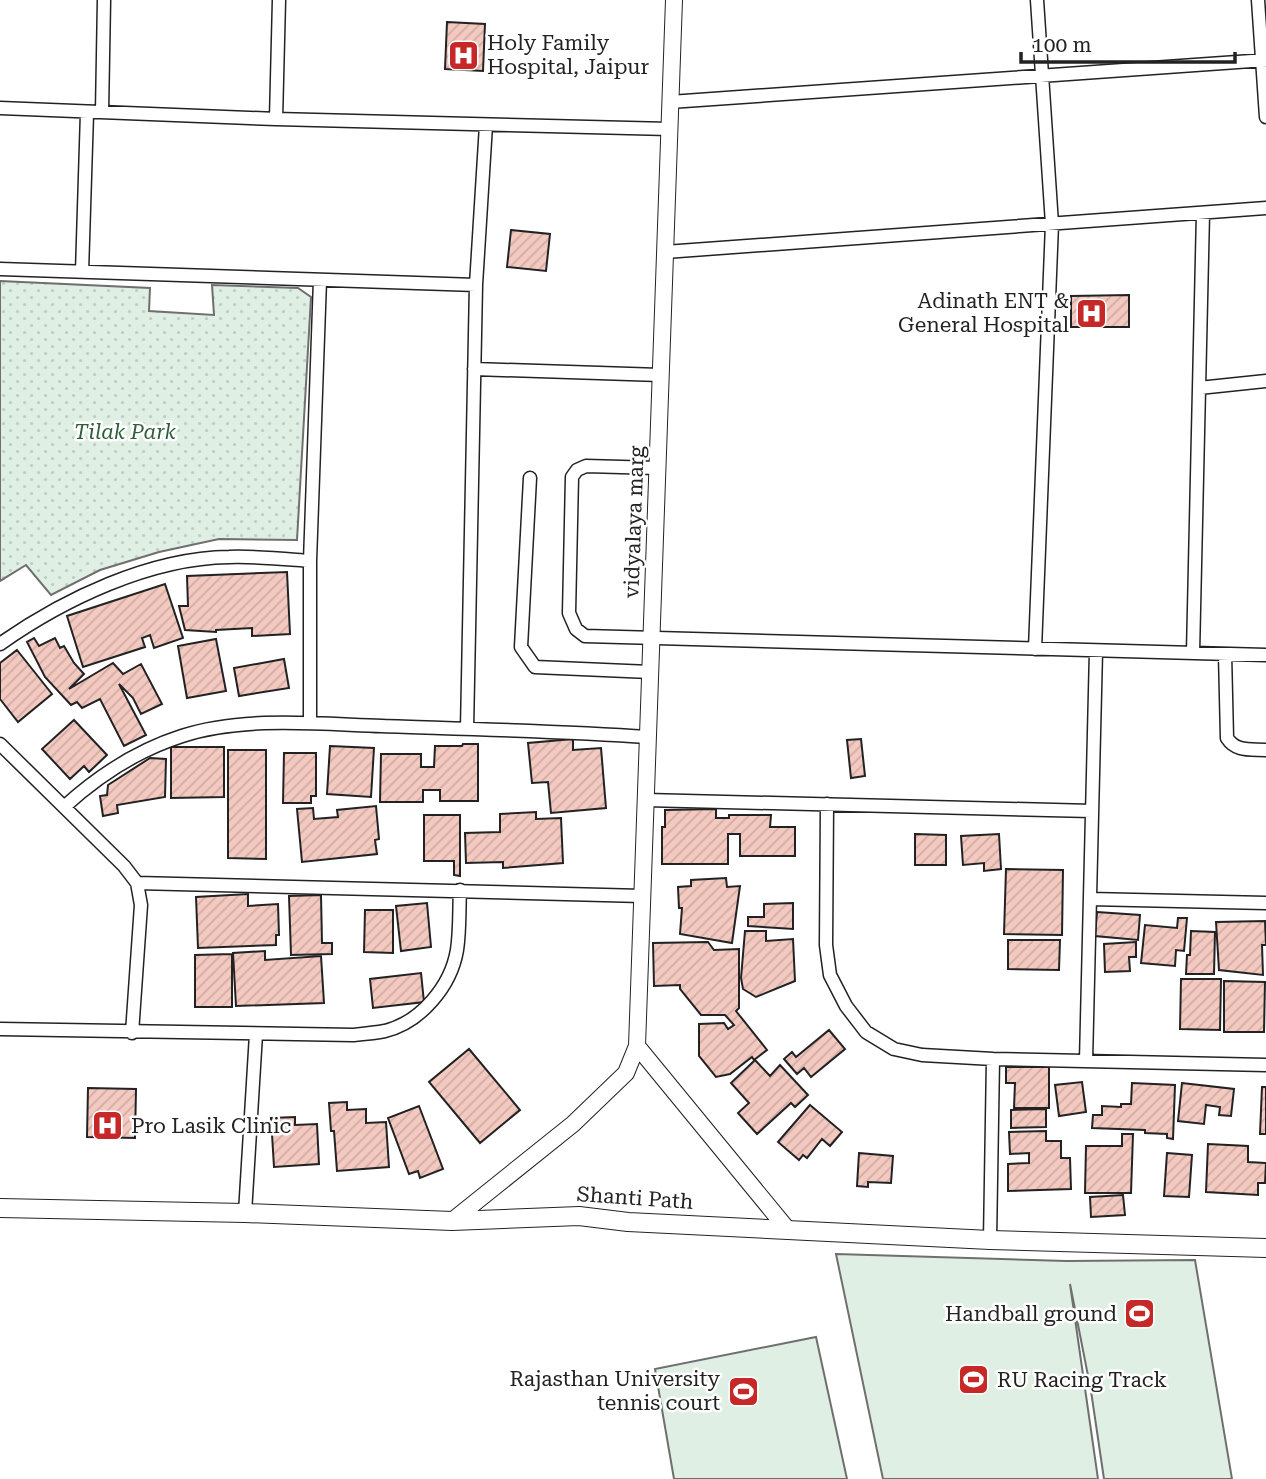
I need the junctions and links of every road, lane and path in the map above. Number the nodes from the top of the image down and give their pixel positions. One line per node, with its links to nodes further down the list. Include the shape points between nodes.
1 (104, 0): 10 (street)
2 (279, 0): 13 (street)
3 (674, 0): 8 (street, vidyalaya marg)
4 (1037, 0): 7 (street)
5 (1258, 0): 6 (street)
6 (1264, 60): 7 (street); 12 (street)
7 (1043, 76): 8 (street); 18 (street)
8 (670, 102): 15 (street, vidyalaya marg)
9 (0, 108): 11 (street)
10 (102, 112): 11 (street); 13 (street)
11 (87, 113): 21 (street)
12 (1266, 117)
13 (276, 119): 14 (street)
14 (486, 125): 15 (street); 23 (street)
15 (669, 129): 19 (street, vidyalaya marg)
16 (1266, 208): 17 (street)
17 (1203, 213): 18 (street); 27 (street)
18 (1052, 224): 19 (street); 33 (street)
19 (665, 252): 25 (street, vidyalaya marg)
20 (0, 270): 21 (street)
21 (82, 272): 22 (street)
22 (320, 280): 23 (street); 30 (street)
23 (476, 285): 24 (street)
24 (474, 369): 25 (street); 40 (street)
25 (660, 375): 28 (street, vidyalaya marg)
26 (1266, 381): 27 (street)
27 (1199, 387): 35 (street)
28 (657, 468): 31 (street, vidyalaya marg); 31 (street, via 586,466 577,470 572,477 569,547 569,613 576,629 585,636)
29 (530, 478): 38 (street, via 521,647 528,659 535,667)
30 (310, 561): 32 (street, via 229,556 182,562 88,593); 39 (street)
31 (651, 640): 33 (street); 38 (street, vidyalaya marg)
32 (0, 644)
33 (1035, 649): 34 (street)
34 (1096, 651): 35 (street); 47 (street)
35 (1192, 653): 36 (street)
36 (1225, 654): 37 (street); 43 (street, via 1227,738 1238,749)
37 (1266, 655)
38 (650, 672): 41 (street, vidyalaya marg)
39 (310, 723): 40 (street); 46 (street, via 231,725 182,736 127,761 91,783)
40 (467, 729): 41 (street)
41 (648, 737): 44 (street, vidyalaya marg)
42 (0, 744): 46 (street)
43 (1266, 750)
44 (646, 800): 45 (street); 50 (street, vidyalaya marg)
45 (827, 804): 47 (street); 57 (street, via 826,945 830,975 846,1006 866,1032 894,1049)
46 (65, 807): 48 (street)
47 (1092, 811): 51 (street)
48 (137, 883): 49 (street); 54 (street, via 141,905)
49 (460, 890): 50 (street); 55 (street, via 451,974 435,998 411,1018 387,1031 353,1035)
50 (642, 896): 56 (street, vidyalaya marg)
51 (1090, 899): 52 (street); 58 (street)
52 (1266, 903)
53 (0, 1029): 54 (street)
54 (132, 1033): 55 (street)
55 (256, 1034): 61 (street)
56 (637, 1046): 62 (street, via 625,1073 573,1124); 63 (street)
57 (993, 1059): 58 (street); 64 (street)
58 (1086, 1061): 59 (street)
59 (1266, 1065)
60 (0, 1208): 61 (main road, Shanti Path)
61 (245, 1213): 62 (main road, Shanti Path)
62 (452, 1221): 63 (main road, Shanti Path, via 579,1216)
63 (788, 1230): 64 (main road, Shanti Path)
64 (990, 1240): 65 (main road, Shanti Path)
65 (1266, 1248)

